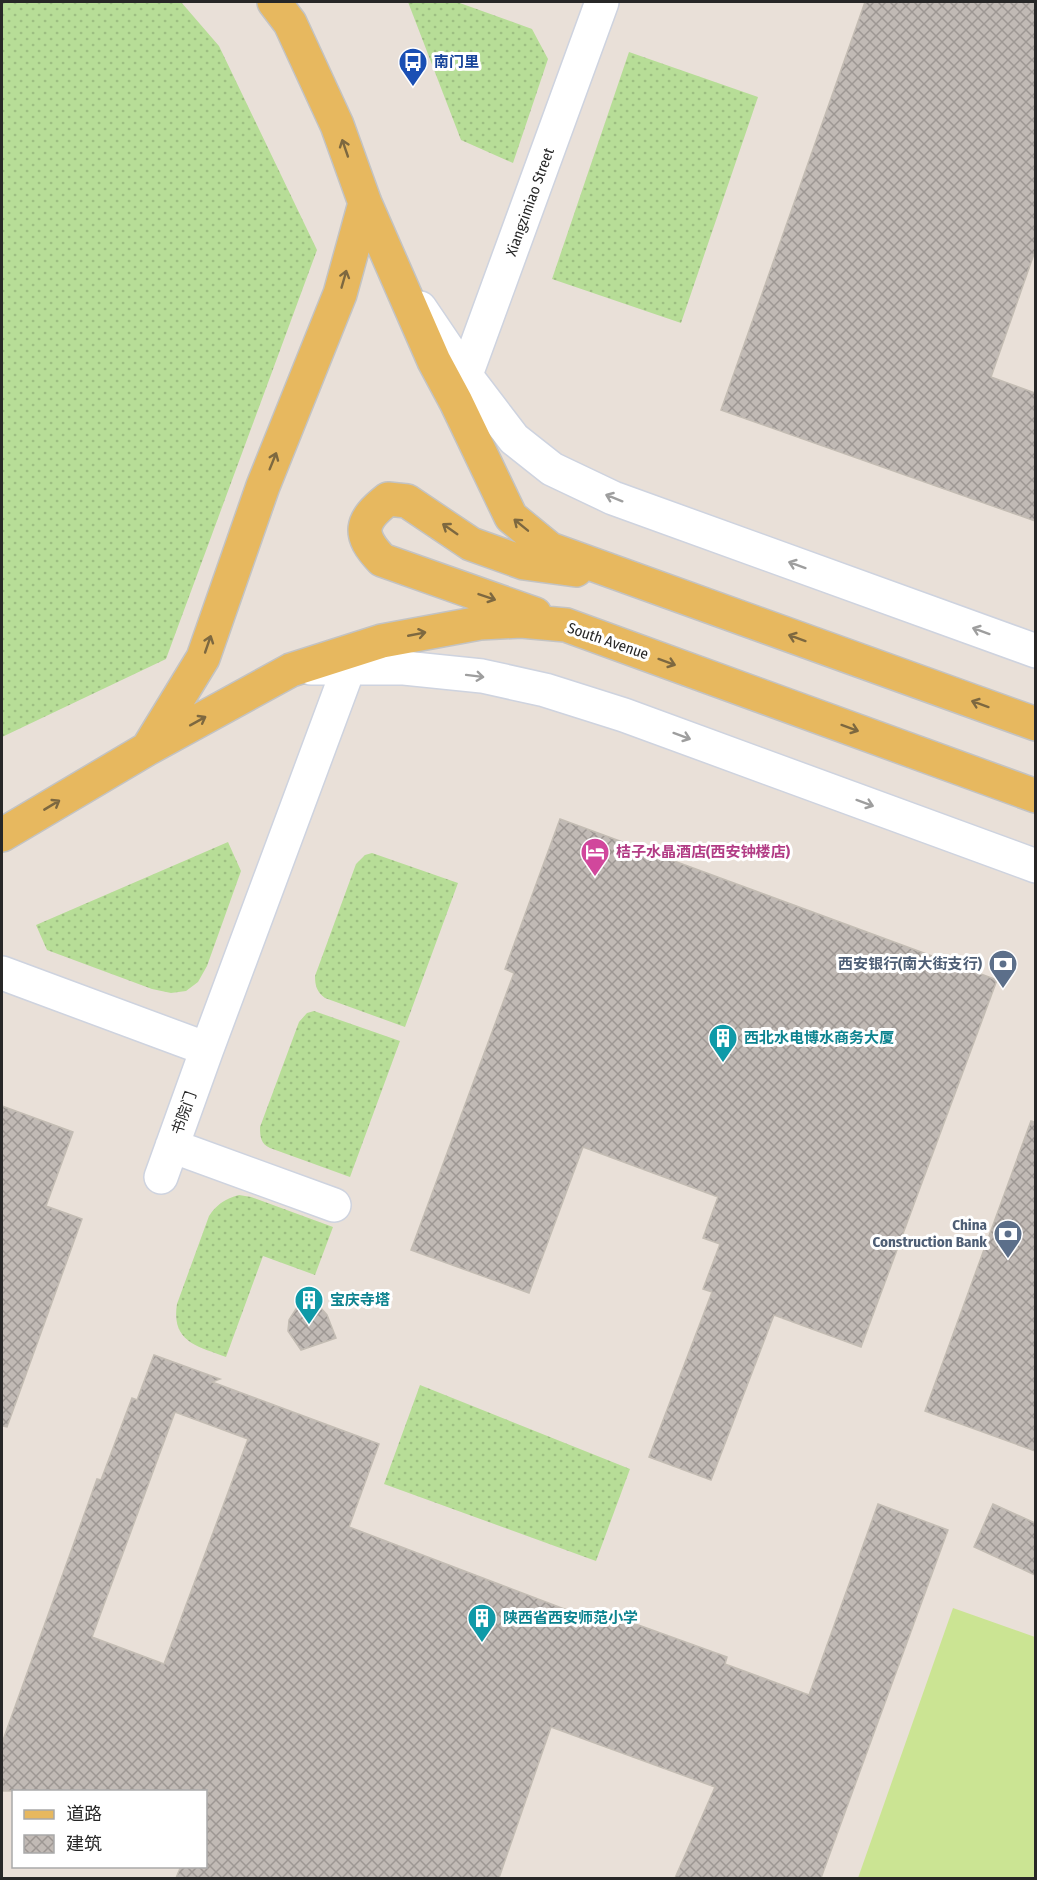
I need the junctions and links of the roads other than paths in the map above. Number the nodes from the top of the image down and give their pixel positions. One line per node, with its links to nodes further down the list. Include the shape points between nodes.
1 (274, 2): 3 (main road, one-way to 1, via 337,125 290,23)
2 (593, 4): 4 (street, Xiangzimiao Street)
3 (365, 203): 4 (main road, via 434,361); 12 (main road, one-way to 3, via 203,658 263,486 340,294)
4 (461, 389): 5 (main road, one-way to 4, via 550,549 511,517); 8 (street, one-way to 4, via 613,498 552,469)
5 (625, 576): 6 (main road, one-way to 6, via 524,563 471,544 407,501 388,499 367,520 364,536 381,560); 11 (main road, one-way to 5)
6 (566, 625): 7 (main road, South Avenue, one-way to 6, via 480,623); 13 (main road, South Avenue, one-way to 13)
7 (382, 641): 9 (street); 10 (main road, South Avenue)
8 (1035, 651)
9 (350, 667): 10 (street); 15 (street, one-way to 15, via 471,675 545,690 624,715); 17 (street, 书院门)
10 (291, 670): 12 (main road, South Avenue, one-way to 10)
11 (1035, 724)
12 (147, 749): 14 (main road, South Avenue, one-way to 12)
13 (1035, 796)
14 (2, 835)
15 (1035, 866)
16 (2, 973): 17 (street)
17 (207, 1048): 18 (street, 书院门)
18 (172, 1146): 19 (street, 书院门); 20 (street)
19 (161, 1177)
20 (334, 1205)

